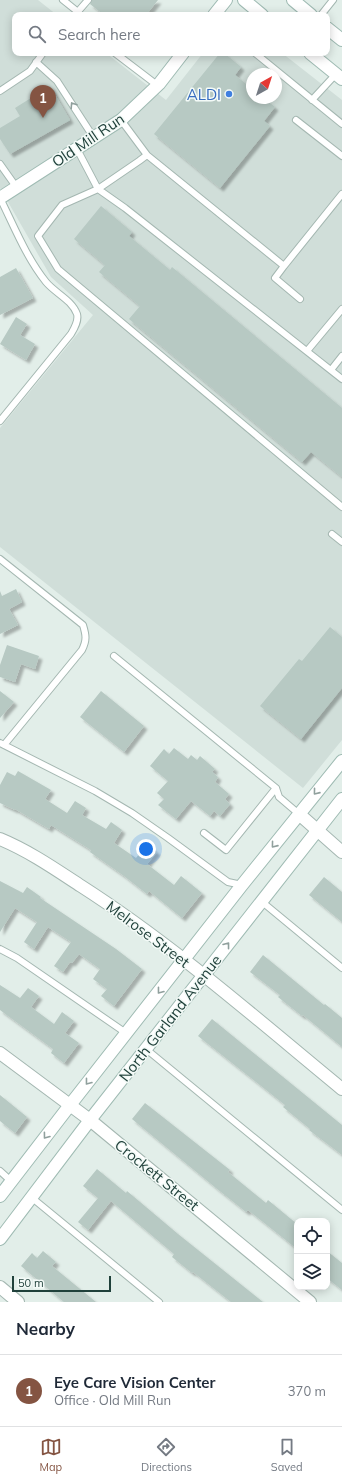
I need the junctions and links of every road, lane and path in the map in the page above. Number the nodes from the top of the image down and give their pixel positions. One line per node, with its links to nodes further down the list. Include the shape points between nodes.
1 (63, 0): 7 (lane)
2 (88, 0): 8 (lane)
3 (226, 0): 9 (main road)
4 (244, 0): 10 (main road)
5 (293, 0): 11 (main road)
6 (333, 0): 12 (lane)
7 (75, 12)
8 (79, 12)
9 (216, 12)
10 (258, 12)
11 (307, 12)
12 (323, 12)
13 (330, 30): 14 (main road)
14 (342, 40)
15 (41, 56): 20 (lane)
16 (119, 56): 22 (lane)
17 (181, 56): 22 (main road, Old Mill Run)
18 (259, 56): 24 (lane)
19 (314, 56): 21 (main road)
20 (36, 62): 23 (lane, via 30,71); 28 (lane, one-way to 20, via 57,81)
21 (339, 76): 24 (lane)
22 (157, 85): 25 (main road, Old Mill Run)
23 (0, 91)
24 (312, 100): 27 (lane)
25 (121, 120): 28 (main road, Old Mill Run); 30 (lane)
26 (296, 120): 31 (lane)
27 (342, 124)
28 (94, 138): 29 (main road, Old Mill Run)
29 (77, 149): 33 (main road, Old Mill Run); 34 (lane)
30 (147, 155): 34 (lane); 37 (lane)
31 (342, 156)
32 (0, 164): 33 (lane)
33 (17, 188): 36 (main road, Old Mill Run)
34 (98, 189): 40 (lane); 45 (lane, via 62,205 38,236 58,269)
35 (342, 194): 37 (lane)
36 (0, 198): 44 (lane, via 36,268 46,283 73,306 78,316 71,334)
37 (284, 266): 38 (lane, via 274,278)
38 (300, 299)
39 (342, 309): 40 (lane)
40 (307, 351): 42 (lane)
41 (342, 356): 42 (lane)
42 (330, 370): 43 (lane)
43 (342, 380)
44 (0, 421)
45 (342, 507)
46 (332, 534): 47 (lane)
47 (342, 542)
48 (0, 559): 50 (lane, via 83,625 86,637 82,650)
49 (114, 656): 52 (lane)
50 (2, 744): 59 (lane, via 126,809 228,882)
51 (342, 761): 54 (main road, North Garland Avenue, one-way to 54)
52 (276, 788): 54 (lane, via 279,797); 56 (lane, via 226,850)
53 (342, 799): 55 (main road, North Garland Avenue)
54 (299, 814): 55 (main road); 59 (main road, North Garland Avenue, one-way to 59)
55 (317, 830): 58 (main road); 60 (main road, North Garland Avenue)
56 (204, 833)
57 (0, 839): 62 (main road, Melrose Street, via 19,847 116,908)
58 (342, 852)
59 (242, 886): 62 (main road, North Garland Avenue)
60 (261, 901): 63 (lane); 64 (main road, North Garland Avenue, one-way to 60)
61 (0, 949): 65 (lane)
62 (184, 961): 64 (main road, Melrose Street); 65 (main road, North Garland Avenue, one-way to 65)
63 (342, 968)
64 (203, 976): 66 (main road, North Garland Avenue); 68 (main road, Melrose Street)
65 (126, 1033): 69 (main road, North Garland Avenue, one-way to 69)
66 (146, 1049): 70 (main road, North Garland Avenue); 75 (lane)
67 (0, 1053): 69 (main road, Crockett Street)
68 (342, 1089)
69 (70, 1105): 70 (main road, Crockett Street); 72 (main road, North Garland Avenue, one-way to 72)
70 (90, 1120): 74 (main road, North Garland Avenue); 80 (main road, Crockett Street)
71 (0, 1172): 72 (lane)
72 (11, 1181): 73 (main road, North Garland Avenue)
73 (0, 1196)
74 (31, 1197): 76 (main road, North Garland Avenue); 79 (lane)
75 (342, 1210)
76 (0, 1238)
77 (0, 1287): 78 (main road)
78 (18, 1302)
79 (159, 1302)
80 (310, 1302)

